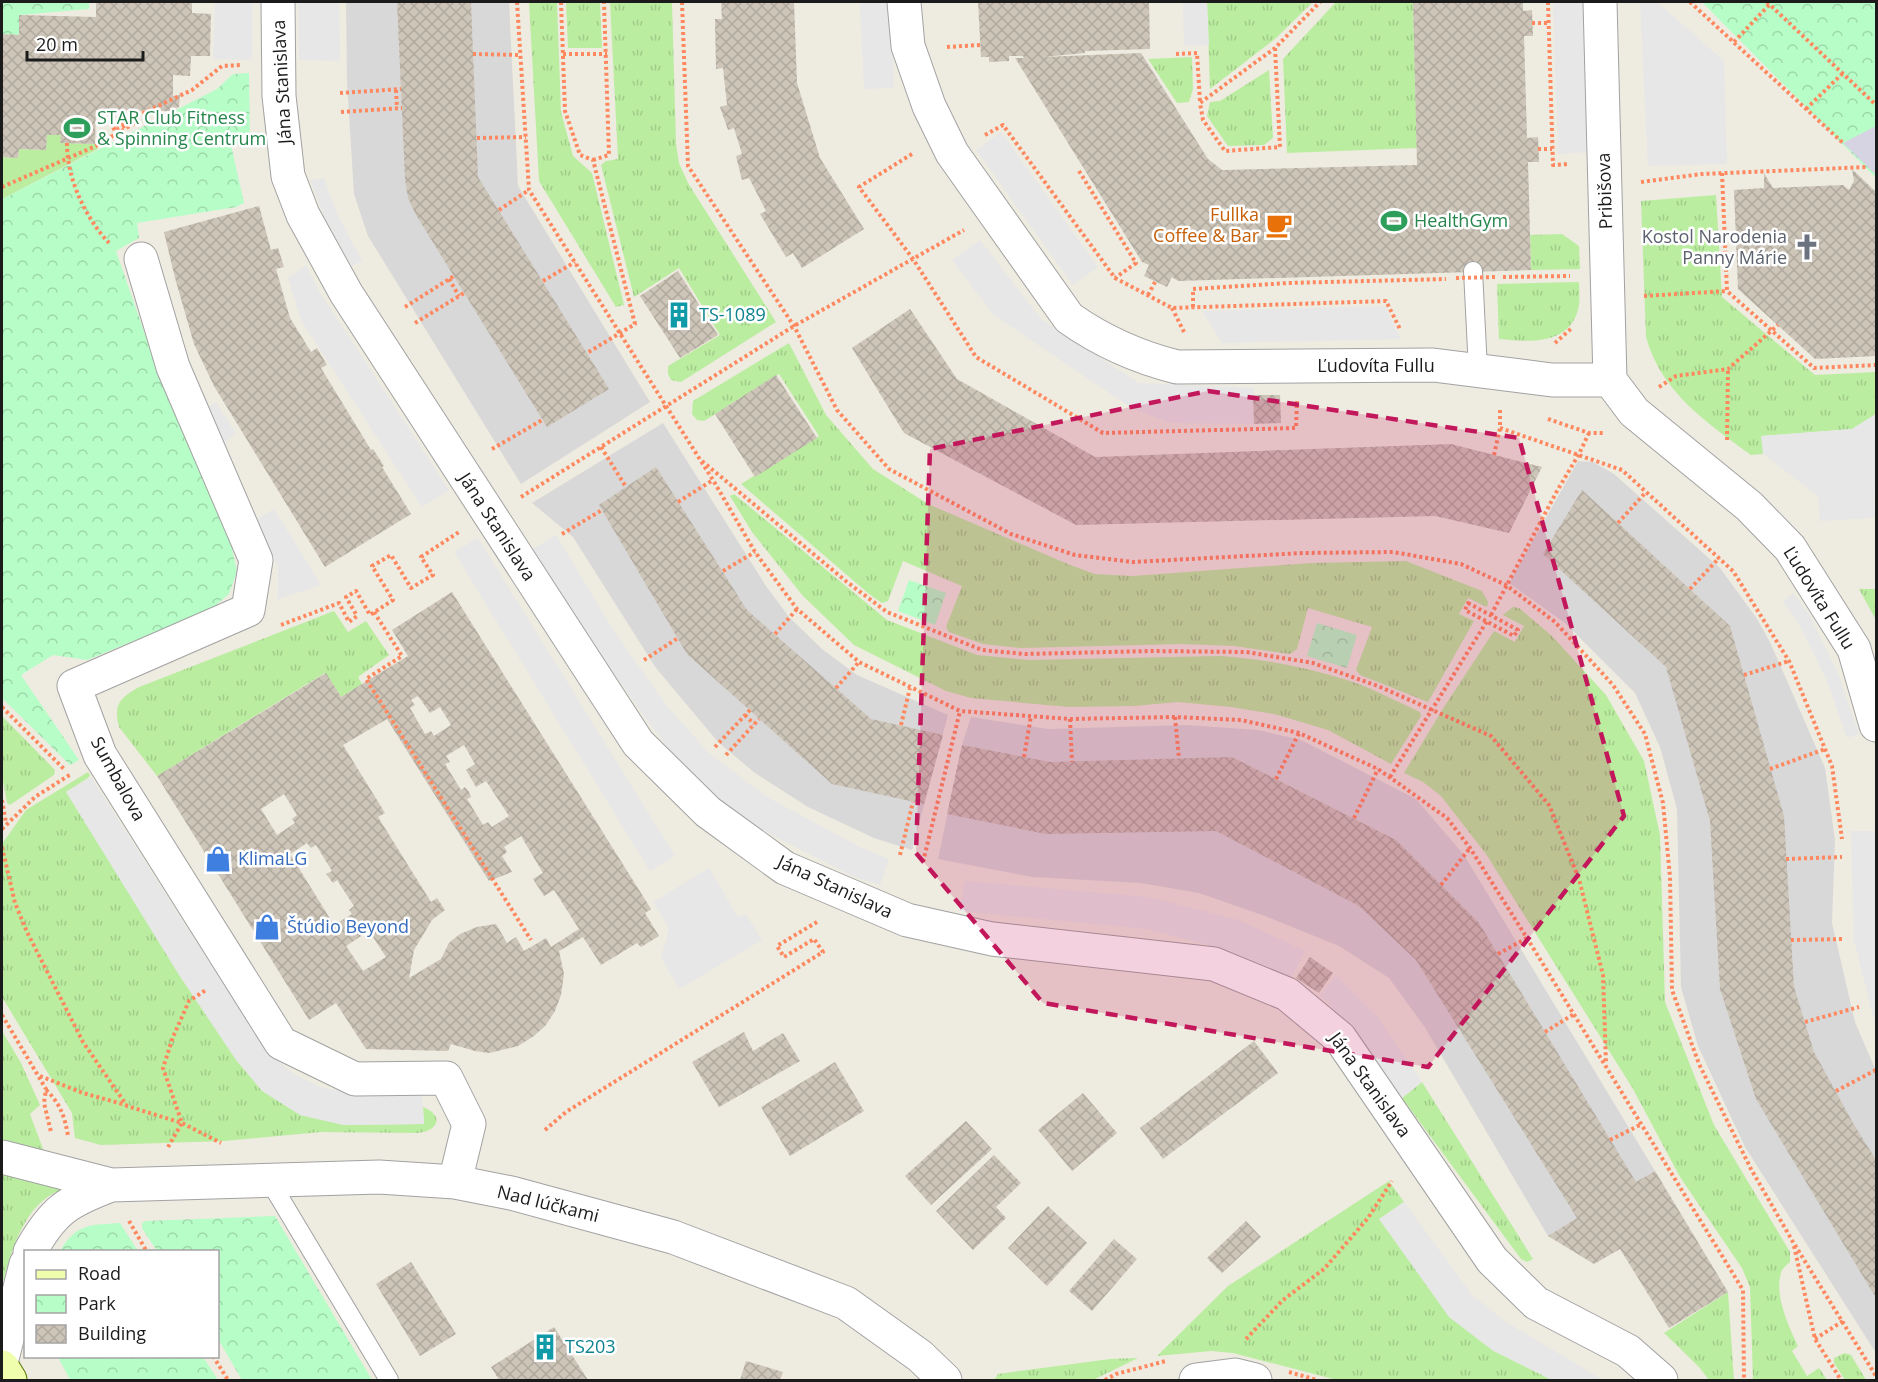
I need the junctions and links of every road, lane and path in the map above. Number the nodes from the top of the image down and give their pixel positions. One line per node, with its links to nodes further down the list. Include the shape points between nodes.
1 (278, 2): 204 (street, Jána Stanislava, via 279,96 288,176 303,215 352,303 638,743 708,812 785,868 907,920 992,939 1214,963 1287,994 1340,1038 1492,1260 1536,1303 1628,1351)
2 (517, 2): 21 (path)
3 (561, 2): 18 (path)
4 (604, 2): 19 (path)
5 (682, 2): 67 (path, via 688,166)
6 (904, 2): 36 (street, Ľudovíta Fullu, via 908,46 929,106)
7 (1320, 2): 16 (path)
8 (1600, 2): 51 (street, Pribišova)
9 (1690, 2): 13 (path)
10 (1769, 3): 13 (path); 23 (path)
11 (1532, 23): 12 (path)
12 (1549, 23)
13 (1734, 42): 27 (path)
14 (980, 45): 15 (path)
15 (940, 47)
16 (1275, 48): 25 (path); 25 (path, via 1280,147 1225,151 1203,120)
17 (473, 54): 21 (path)
18 (563, 54): 19 (path); 38 (path, via 565,111 580,155)
19 (607, 54): 38 (path, via 609,155)
20 (1176, 54): 25 (path, via 1197,53)
21 (521, 55): 29 (path)
22 (252, 65): 37 (path, via 222,66 192,90 113,127 115,131 133,124)
23 (1843, 73): 26 (path); 27 (path)
24 (340, 93): 28 (path, via 398,89 399,108)
25 (1200, 103)
26 (1876, 105)
27 (1806, 109): 32 (path)
28 (341, 112)
29 (526, 137): 30 (path); 44 (path)
30 (477, 138)
31 (67, 143): 37 (path)
32 (1843, 143)
33 (1538, 149): 34 (path)
34 (1552, 149)
35 (918, 151): 47 (path, via 859,187)
36 (952, 153): 53 (path, via 1003,125); 75 (street, Ľudovíta Fullu, via 1069,318 1122,350 1177,367 1433,365)
37 (67, 159): 43 (path); 48 (path, via 78,194 96,229 116,250)
38 (593, 160): 69 (path, via 635,324)
39 (1868, 166): 41 (path)
40 (1079, 171): 53 (path, via 1136,263)
41 (1722, 173): 42 (path); 57 (path)
42 (1632, 183)
43 (2, 187)
44 (529, 190): 45 (path); 49 (path)
45 (499, 210)
46 (970, 227): 47 (path)
47 (913, 258): 67 (path); 78 (path, via 976,357 1103,433 1296,428)
48 (141, 260): 161 (street, Sumbalova, via 173,367 256,560 248,610 74,686 100,755)
49 (575, 262): 55 (path); 69 (path)
50 (1473, 271): 75 (lane)
51 (1608, 275): 63 (path, bridge, via 1193,289); 76 (street, Pribišova)
52 (453, 276): 54 (path)
53 (1115, 278): 59 (path)
54 (449, 279): 60 (path); 62 (path)
55 (543, 280)
56 (1155, 282): 59 (path)
57 (1727, 291): 61 (path); 68 (path)
58 (464, 293): 60 (path)
59 (1148, 295): 63 (path, via 1172,308)
60 (459, 296): 64 (path)
61 (1635, 297)
62 (405, 307)
63 (1193, 307): 70 (path, via 1386,301)
64 (415, 323)
65 (1576, 325): 71 (path)
66 (1778, 325): 68 (path)
67 (794, 326): 79 (path); 102 (path, via 837,410 889,469 1011,534 1075,555 1133,562 1394,552 1461,564)
68 (1773, 331): 73 (path, via 1814,368); 74 (path)
69 (620, 333): 72 (path); 79 (path)
70 (1402, 334)
71 (1549, 344)
72 (588, 353)
73 (1876, 365)
74 (1728, 369): 77 (path, via 1676,376); 86 (path)
75 (1478, 370): 76 (street, Ľudovíta Fullu, via 1552,380)
76 (1610, 380): 128 (street, Ľudovíta Fullu, via 1634,412 1749,506 1790,548 1854,649)
77 (1659, 388)
78 (1297, 399)
79 (666, 407): 85 (path); 89 (path)
80 (1500, 413): 82 (path)
81 (542, 420): 84 (path)
82 (1500, 428): 87 (path); 88 (path)
83 (1589, 433): 87 (path)
84 (496, 446)
85 (601, 447): 91 (path); 93 (path)
86 (1726, 447)
87 (1579, 454): 92 (path, via 1622,470); 102 (path)
88 (1494, 455)
89 (697, 456): 90 (path); 119 (path, via 887,612 982,650 1025,654 1246,652 1312,663)
90 (712, 480): 94 (path); 99 (path)
91 (626, 487)
92 (1646, 492): 96 (path); 100 (path)
93 (520, 498)
94 (678, 502)
95 (602, 510): 98 (path)
96 (1618, 523)
97 (461, 530): 105 (path, via 421,557 432,575 411,588 391,555 372,566 393,600)
98 (562, 534)
99 (755, 552): 101 (path); 104 (path)
100 (1719, 558): 103 (path); 112 (path, via 1733,571)
101 (723, 572)
102 (1506, 585): 106 (path); 187 (path, via 1555,622 1613,686 1645,734 1663,803 1670,877 1672,990 1699,1064 1751,1169)
103 (1689, 590)
104 (797, 609): 109 (path); 113 (path)
105 (374, 612): 108 (path, via 370,615 356,591 346,597 357,616 349,622 339,603); 158 (path, via 402,656 366,679)
106 (1491, 615): 107 (path, via 1468,603 1465,610); 107 (path, via 1518,630 1514,636)
107 (1487, 621): 119 (path)
108 (274, 627)
109 (776, 634)
110 (678, 638): 111 (path)
111 (644, 660)
112 (1789, 661): 114 (path); 131 (path)
113 (859, 662): 115 (path); 116 (path)
114 (1743, 675)
115 (836, 688)
116 (910, 688): 120 (path); 127 (path)
117 (2, 707): 138 (path)
118 (750, 710): 121 (path)
119 (1432, 710): 139 (path); 167 (path, via 1491,736 1550,805 1579,879 1603,975)
120 (960, 711): 122 (path); 153 (path)
121 (745, 715): 126 (path); 130 (path)
122 (1031, 716): 125 (path); 133 (path)
123 (1175, 717): 125 (path); 129 (path, via 1241,720); 134 (path)
124 (759, 719): 126 (path)
125 (1070, 719): 135 (path)
126 (754, 724): 132 (path)
127 (901, 725)
128 (1876, 725)
129 (1299, 733): 136 (path); 140 (path)
130 (716, 747)
131 (1825, 749): 137 (path); 147 (path, via 1832,766)
132 (726, 755)
133 (1024, 757)
134 (1179, 758)
135 (1072, 762)
136 (1378, 769): 139 (path); 144 (path)
137 (1770, 769)
138 (70, 775)
139 (1390, 777): 149 (path, via 1447,818)
140 (1276, 779)
141 (60, 781): 145 (path, via 35,797)
142 (2, 800): 145 (path)
143 (913, 802): 150 (path)
144 (1354, 818)
145 (6, 824): 146 (path)
146 (2, 830)
147 (1842, 839)
148 (2, 847): 172 (path, via 15,903 27,932 84,1042)
149 (1470, 848): 154 (path); 156 (path)
150 (900, 855)
151 (1842, 857): 152 (path)
152 (1786, 859)
153 (923, 862)
154 (1442, 885)
155 (820, 920): 175 (path, via 777,946 784,957 814,939 823,952 566,1112)
156 (1527, 938): 160 (path); 163 (path)
157 (1844, 939): 159 (path)
158 (531, 940)
159 (1791, 940)
160 (1498, 954)
161 (235, 971): 173 (path, via 189,1001 173,1037 163,1068); 184 (street, Sumbalova, via 281,1043 355,1079 446,1078 469,1124)
162 (1859, 1007): 165 (path)
163 (1574, 1014): 166 (path); 167 (path)
164 (2, 1015): 169 (path)
165 (1805, 1022)
166 (1545, 1032)
167 (1606, 1066): 174 (path)
168 (1876, 1070): 171 (path)
169 (39, 1076): 170 (path); 172 (path)
170 (46, 1089): 176 (path, via 66,1120); 177 (path, via 44,1103)
171 (1836, 1092)
172 (127, 1106): 173 (path)
173 (182, 1123): 179 (path); 180 (path)
174 (1642, 1124): 178 (path); 205 (path, via 1743,1290)
175 (545, 1130)
176 (68, 1134)
177 (52, 1136)
178 (1610, 1140)
179 (229, 1147)
180 (166, 1151)
181 (2, 1157): 185 (street, Nad lúčkami)
182 (1394, 1177): 193 (path, via 1368,1218 1324,1269 1283,1300)
183 (269, 1180): 184 (street, Nad lúčkami, via 379,1177); 185 (street, Nad lúčkami); 200 (lane)
184 (455, 1182): 201 (street, Nad lúčkami, via 673,1237 846,1303 920,1356)
185 (111, 1185): 188 (street, Nad lúčkami, via 58,1211)
186 (132, 1227): 189 (path)
187 (1793, 1242): 191 (path); 192 (path)
188 (31, 1250)
189 (146, 1250)
190 (24, 1272): 195 (street)
191 (1843, 1321): 192 (path); 197 (path)
192 (1815, 1339): 206 (path)
193 (1243, 1344)
194 (214, 1358): 199 (path)
195 (2, 1359)
196 (2, 1367): 198 (main road)
197 (1876, 1376)
198 (10, 1380)
199 (228, 1380)
200 (389, 1380)
201 (945, 1380)
202 (1196, 1380): 203 (street, via 1235,1375)
203 (1255, 1380)
204 (1661, 1380)
205 (1744, 1380)
206 (1841, 1380)

